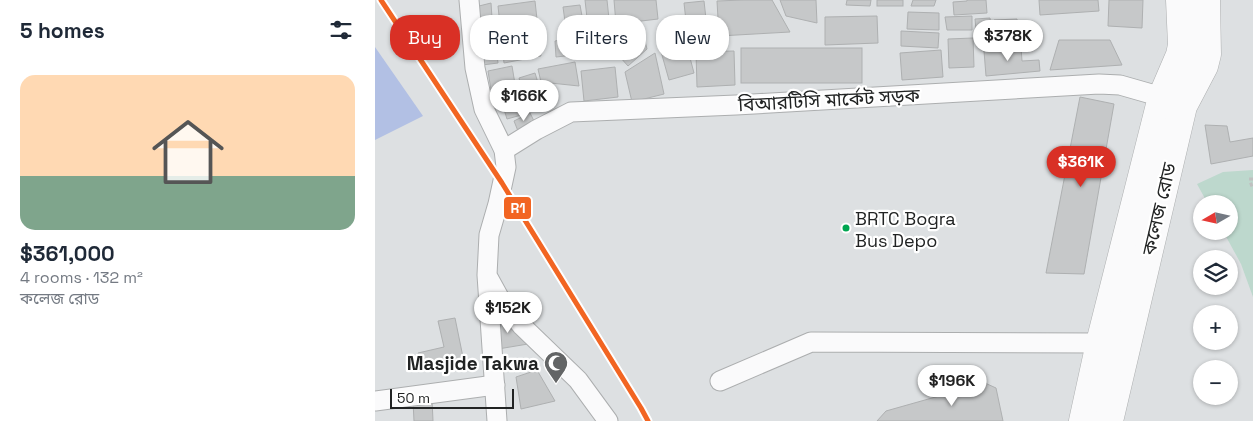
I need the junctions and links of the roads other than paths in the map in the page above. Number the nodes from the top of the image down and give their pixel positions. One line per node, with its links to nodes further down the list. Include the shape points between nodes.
1 (469, 0): 6 (street, via 475,68 484,110)
2 (1180, 0): 4 (highway, কলেজ রোড, via 1180,56)
3 (1206, 0): 5 (highway, কলেজ রোড, via 1207,54 1204,66)
4 (1162, 96): 5 (highway, কলেজ রোড); 6 (street, বিআরটিসি মার্কেট সড়ক, via 1120,85 1099,84 571,112)
5 (1162, 146): 8 (highway, কলেজ রোড)
6 (504, 150): 7 (street, via 506,167 489,236)
7 (487, 274): 11 (street); 14 (street, via 500,299 522,326 578,380)
8 (1131, 274): 9 (highway, কলেজ রোড); 16 (highway, কলেজ রোড)
9 (1100, 342): 10 (street, via 811,342); 15 (highway, কলেজ রোড)
10 (720, 380)
11 (495, 385): 12 (street); 13 (street)
12 (375, 401)
13 (497, 421)
14 (608, 421)
15 (1083, 421)
16 (1109, 421)

